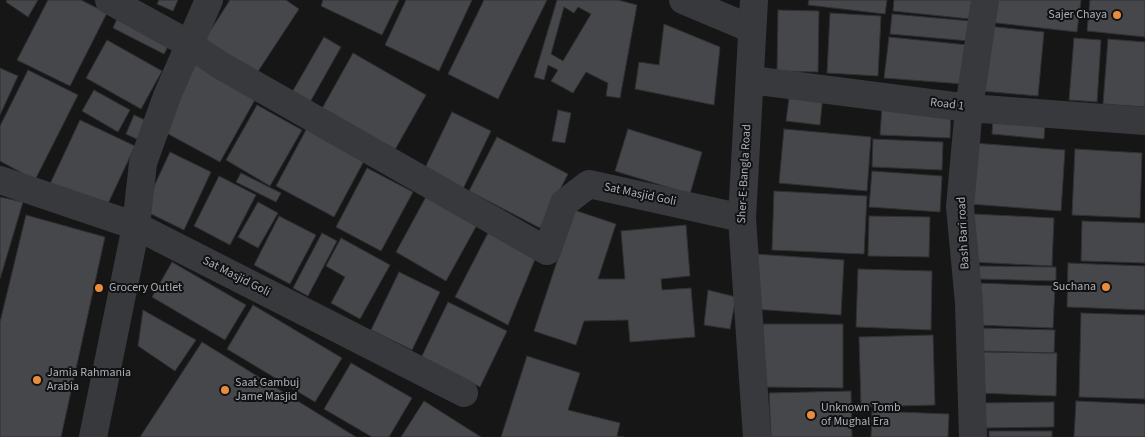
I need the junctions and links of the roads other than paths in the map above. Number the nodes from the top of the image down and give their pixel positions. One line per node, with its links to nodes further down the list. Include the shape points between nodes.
1 (109, 0): 7 (street)
2 (209, 0): 7 (street)
3 (683, 0): 6 (street)
4 (754, 0): 6 (street, Sher-E-Bangla Road)
5 (985, 0): 9 (street, Bash Bari road)
6 (752, 29): 8 (street, Sher-E-Bangla Road)
7 (189, 44): 12 (street, Sat Masjid Goli, via 220,65 547,251 564,203 589,184); 13 (street, via 143,162)
8 (751, 80): 9 (street, Road 1); 12 (street, Sher-E-Bangla Road)
9 (968, 108): 10 (street, Road 1); 17 (street, Bash Bari road, via 960,207 969,303)
10 (1145, 121)
11 (0, 180): 13 (street, Sat Masjid Goli)
12 (742, 218): 16 (street, Sher-E-Bangla Road)
13 (136, 226): 14 (street, Sat Masjid Goli); 15 (street)
14 (464, 393)
15 (93, 437)
16 (757, 437)
17 (973, 437)

